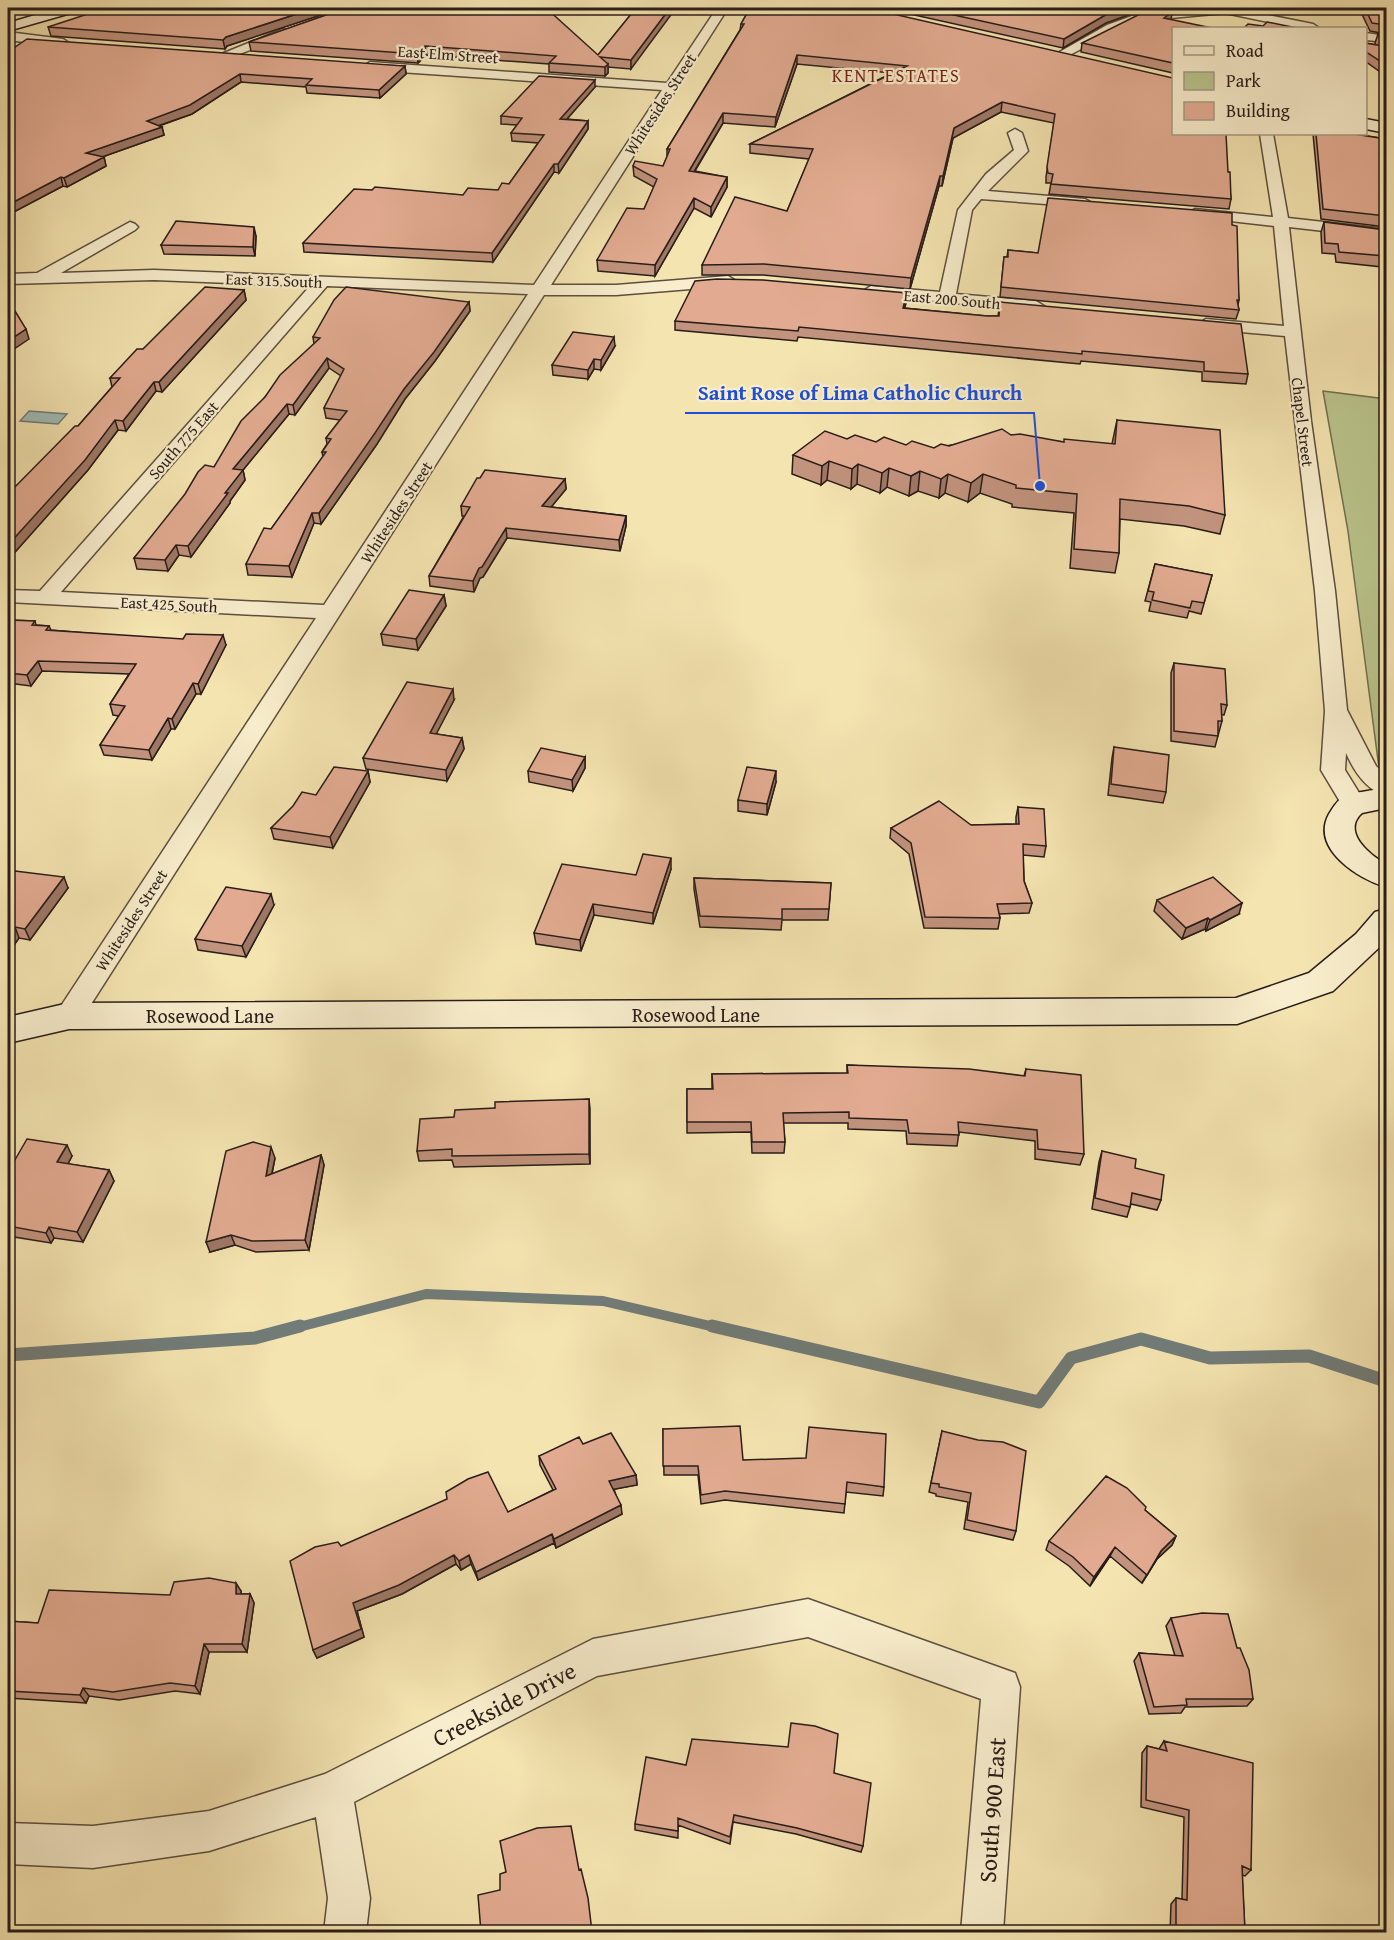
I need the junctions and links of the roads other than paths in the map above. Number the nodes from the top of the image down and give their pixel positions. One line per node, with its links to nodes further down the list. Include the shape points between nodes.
1 (73, 8): 6 (street)
2 (722, 8): 17 (street, Whitesides Street)
3 (1212, 8): 5 (street)
4 (1246, 8): 5 (street)
5 (1226, 10): 7 (street); 13 (street, via 1136,18)
6 (8, 27)
7 (1308, 27)
8 (291, 31): 14 (street, via 221,54)
9 (8, 36): 12 (street)
10 (1367, 37): 11 (street)
11 (1386, 39)
12 (77, 44)
13 (1056, 53): 15 (street)
14 (259, 57)
15 (1088, 60)
16 (351, 64): 17 (street, East Elm Street)
17 (671, 87): 32 (street, Whitesides Street)
18 (1367, 124): 19 (street)
19 (1386, 128)
20 (1015, 133): 22 (street, via 1021,151)
21 (1266, 135): 25 (street, Chapel Street)
22 (976, 194): 23 (street); 35 (street, via 965,210)
23 (1096, 204)
24 (1179, 212): 25 (street)
25 (1281, 221): 27 (street); 38 (street, Chapel Street)
26 (130, 227): 29 (street)
27 (1386, 233)
28 (8, 279): 29 (street, East 315 South)
29 (38, 280): 30 (street, East 315 South, via 154,275); 34 (street)
30 (322, 282): 32 (street, East 315 South); 40 (street, South 775 East)
31 (740, 282): 32 (street, via 616,290)
32 (540, 290): 41 (street, Whitesides Street)
33 (855, 290): 35 (street, East 200 South)
34 (8, 297)
35 (947, 298): 36 (street, East 200 South)
36 (1053, 308)
37 (1185, 323): 38 (street)
38 (1292, 332): 42 (street, Chapel Street)
39 (8, 596): 40 (street, East 425 South)
40 (45, 598): 41 (street, East 425 South)
41 (331, 612): 48 (street, Whitesides Street)
42 (1336, 711): 43 (street, Chapel Street, via 1366,770); 45 (street, Chapel Street, via 1333,770)
43 (1386, 788)
44 (1386, 798): 45 (street)
45 (1354, 804): 46 (street, via 1342,817 1339,831 1358,861)
46 (1380, 874): 47 (street, Rosewood Lane)
47 (1377, 931): 48 (street, Rosewood Lane, via 1321,982 1237,1011)
48 (69, 1016): 49 (street, Rosewood Lane)
49 (8, 1030)
50 (1001, 1687): 51 (street, Creekside Drive, via 808,1618 593,1658); 54 (street, South 900 East)
51 (332, 1792): 52 (street, Creekside Drive, via 209,1831 93,1847); 53 (street, via 349,1898)
52 (8, 1844)
53 (345, 1932)
54 (982, 1932)

